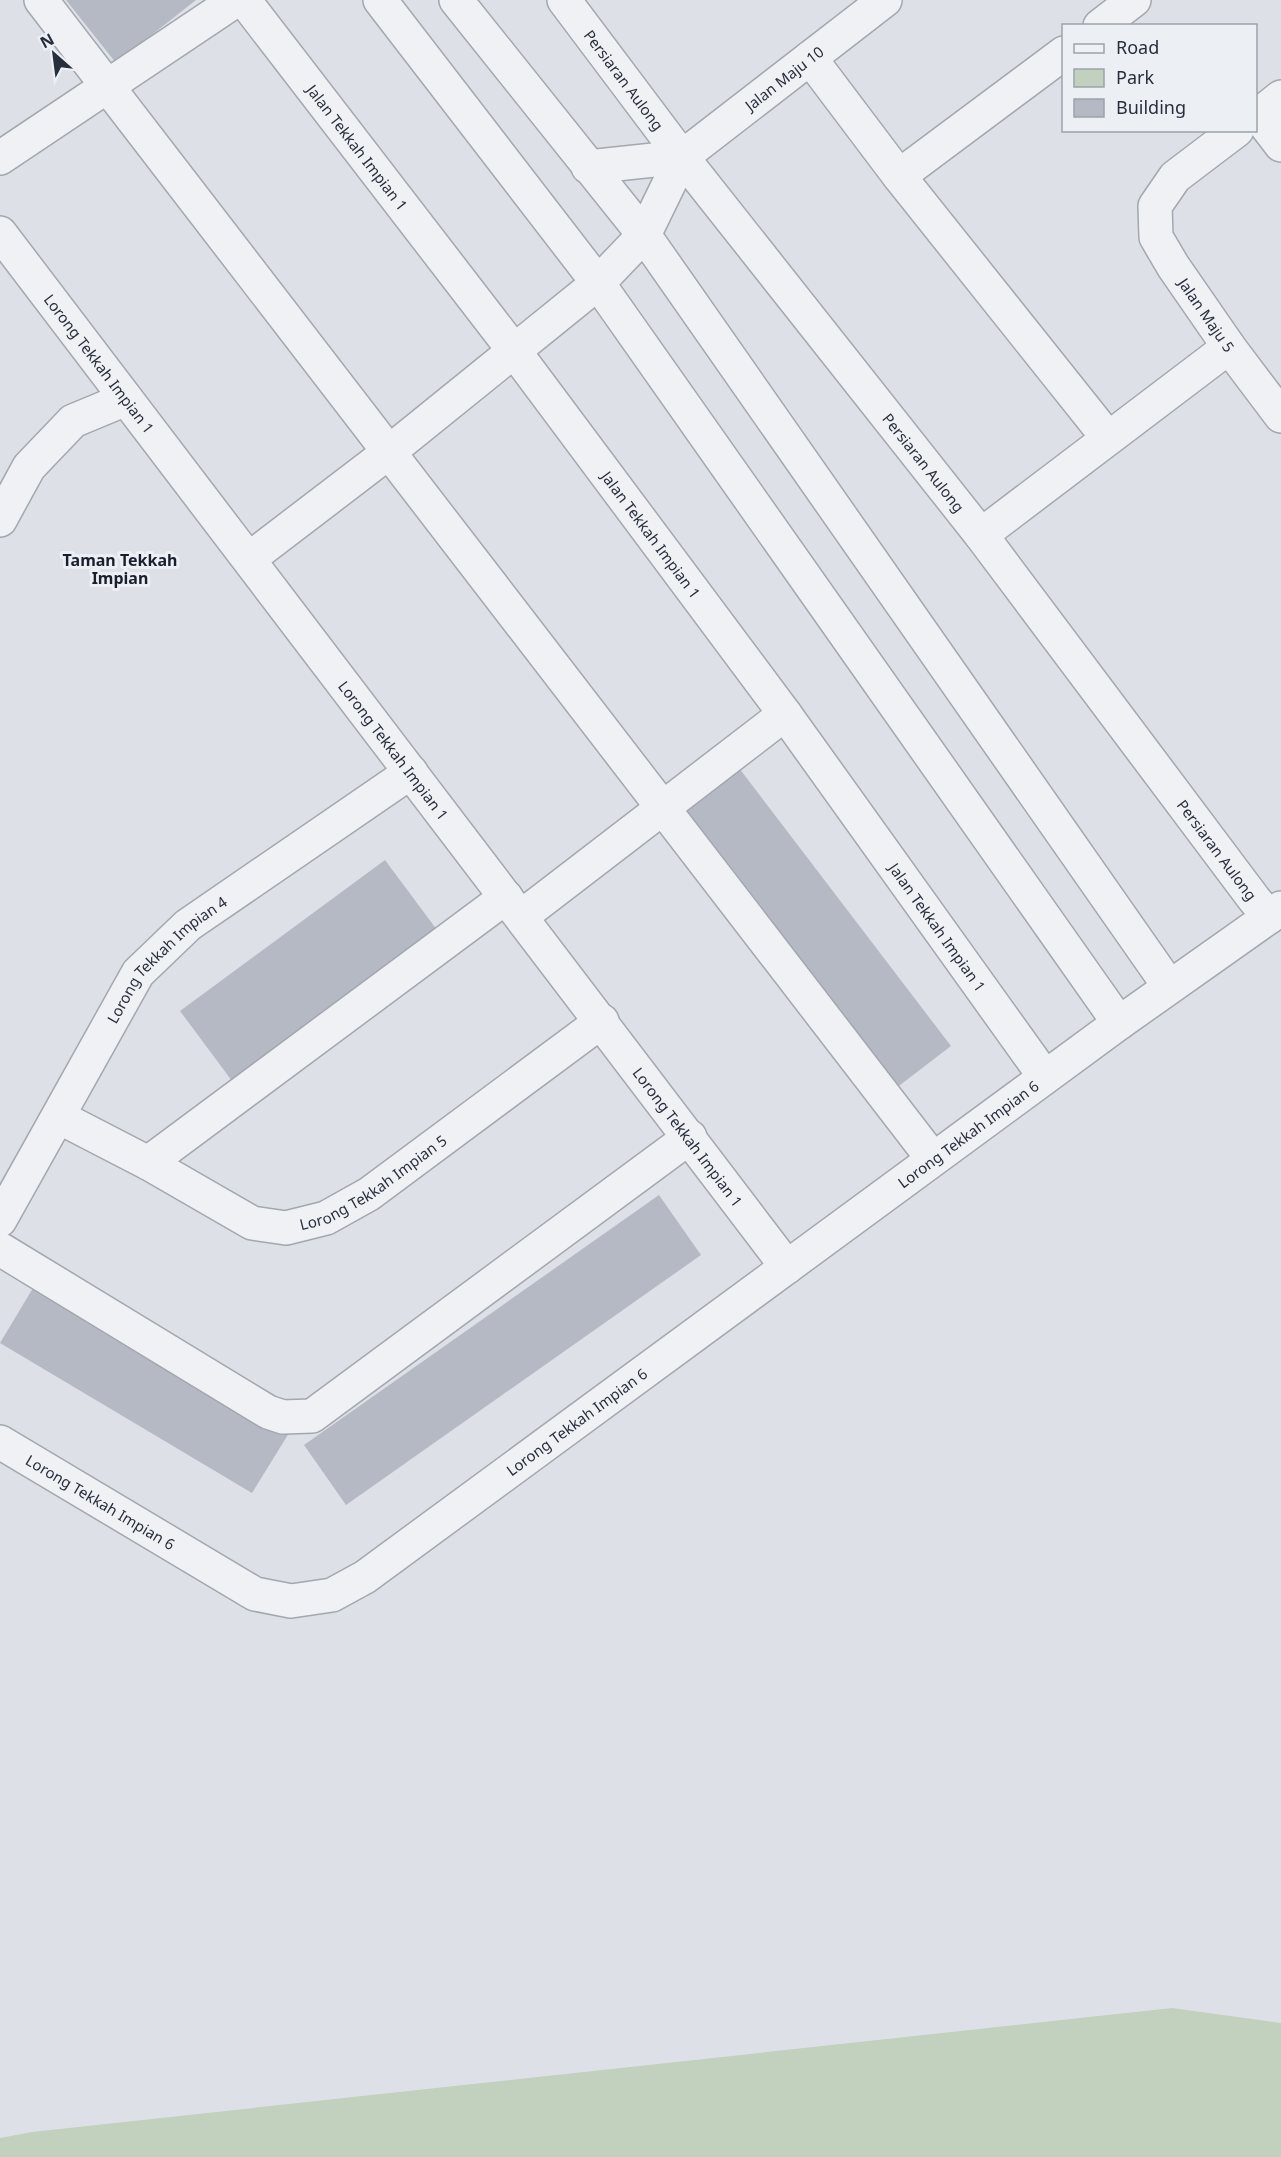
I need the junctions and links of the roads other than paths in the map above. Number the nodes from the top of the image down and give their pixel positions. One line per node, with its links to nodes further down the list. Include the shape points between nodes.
1 (41, 0): 12 (street)
2 (236, 0): 12 (street)
3 (244, 0): 24 (street, Jalan Tekkah Impian 1)
4 (380, 0): 22 (street)
5 (456, 0): 18 (street)
6 (564, 0): 16 (street, Persiaran Aulong)
7 (885, 0): 11 (street, Jalan Maju 10)
8 (1134, 0): 9 (street)
9 (1103, 24)
10 (1062, 54): 19 (street)
11 (810, 58): 16 (street, Jalan Maju 10); 19 (street)
12 (107, 87): 17 (street); 28 (street)
13 (1258, 115): 15 (street)
14 (1235, 132): 23 (street, Jalan Maju 5, via 1175,177 1155,206 1156,237)
15 (1281, 145)
16 (682, 157): 18 (street); 21 (street); 30 (street, Persiaran Aulong)
17 (0, 158)
18 (588, 167): 21 (street)
19 (899, 176): 27 (street)
20 (0, 233): 25 (street, Lorong Tekkah Impian 1)
21 (644, 235): 22 (street); 37 (street)
22 (598, 283): 24 (street); 39 (street)
23 (1229, 347): 26 (street, Jalan Maju 5); 27 (street)
24 (515, 352): 28 (street); 32 (street, Jalan Tekkah Impian 1)
25 (126, 399): 29 (street, via 73,421 29,467); 31 (street, Lorong Tekkah Impian 1)
26 (1281, 416)
27 (1108, 438): 30 (street)
28 (389, 452): 31 (street); 34 (street)
29 (0, 520)
30 (981, 535): 36 (street, Persiaran Aulong, via 1225,861)
31 (249, 559): 33 (street, Lorong Tekkah Impian 1)
32 (785, 714): 34 (street); 40 (street, Jalan Tekkah Impian 1)
33 (411, 772): 35 (street, Lorong Tekkah Impian 1); 41 (street, Lorong Tekkah Impian 4, via 188,925 138,973)
34 (663, 807): 35 (street); 43 (street)
35 (514, 907): 38 (street, Lorong Tekkah Impian 1); 44 (street)
36 (1275, 913): 37 (street, Lorong Tekkah Impian 6)
37 (1169, 986): 39 (street, Lorong Tekkah Impian 6)
38 (602, 1021): 42 (street, Lorong Tekkah Impian 1); 44 (street, Lorong Tekkah Impian 5, via 369,1194 326,1218 286,1228 252,1223)
39 (1119, 1023): 40 (street, Lorong Tekkah Impian 6)
40 (1045, 1077): 43 (street, Lorong Tekkah Impian 6)
41 (59, 1117): 44 (street, Lorong Tekkah Impian 5); 45 (street, Lorong Tekkah Impian 4)
42 (690, 1137): 46 (street, via 312,1416 283,1417 267,1412); 47 (street, Lorong Tekkah Impian 1)
43 (933, 1159): 47 (street, Lorong Tekkah Impian 6)
44 (148, 1164)
45 (0, 1220)
46 (0, 1250)
47 (787, 1267): 48 (street, Lorong Tekkah Impian 6, via 365,1577 332,1594 291,1601 255,1594)
48 (0, 1442)

